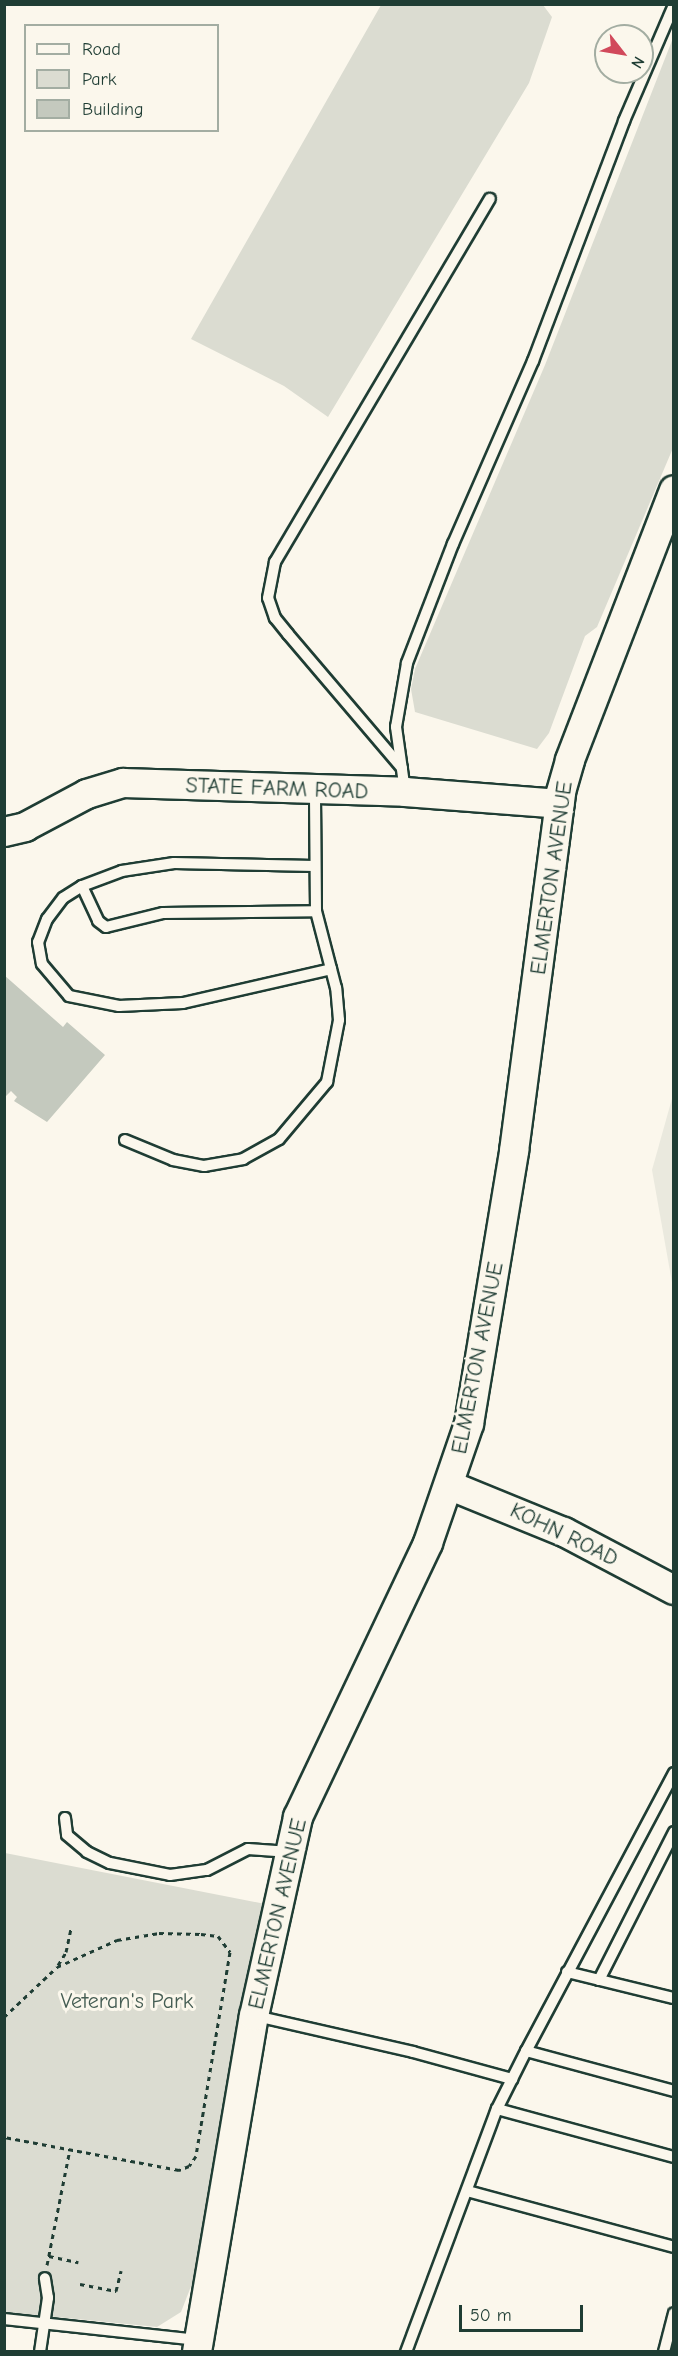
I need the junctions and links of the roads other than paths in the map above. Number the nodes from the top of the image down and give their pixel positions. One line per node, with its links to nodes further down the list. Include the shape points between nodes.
1 (674, 5): 4 (lane, via 624,121 533,361 453,544 407,663 396,728)
2 (490, 199): 4 (lane, via 275,562 268,598 275,618)
3 (674, 490): 6 (main road, ELMERTON AVENUE, via 570,760)
4 (404, 780): 5 (main road, STATE FARM ROAD); 6 (main road, STATE FARM ROAD)
5 (315, 791): 7 (main road, STATE FARM ROAD, via 123,783 87,794 25,827); 8 (lane)
6 (560, 804): 13 (main road, ELMERTON AVENUE, via 486,1338 469,1424)
7 (4, 831)
8 (314, 866): 9 (lane, via 174,863 122,871); 10 (lane)
9 (82, 886): 10 (lane, via 98,921 106,927 163,913); 11 (lane, via 58,905 38,942 42,964 69,996 119,1006 183,1004)
10 (316, 911): 11 (lane)
11 (331, 969): 12 (lane, via 339,1020 327,1082 279,1139 243,1159 204,1166 173,1160)
12 (125, 1140)
13 (451, 1486): 14 (main road, KOHN ROAD, via 564,1532); 18 (main road, ELMERTON AVENUE, via 428,1543 298,1817)
14 (674, 1590)
15 (674, 1773): 19 (lane)
16 (65, 1818): 18 (lane, via 67,1835 87,1852 110,1863 170,1875 207,1870 248,1849)
17 (674, 1832): 20 (lane)
18 (290, 1852): 22 (main road, ELMERTON AVENUE)
19 (567, 1972): 20 (lane); 23 (lane)
20 (599, 1980): 21 (lane)
21 (674, 1998)
22 (254, 2016): 24 (lane); 34 (main road, ELMERTON AVENUE)
23 (526, 2051): 24 (lane); 25 (lane)
24 (512, 2079): 26 (lane)
25 (674, 2091)
26 (497, 2109): 27 (lane); 28 (lane)
27 (674, 2157)
28 (467, 2191): 29 (lane); 36 (lane)
29 (674, 2247)
30 (45, 2278): 33 (lane)
31 (674, 2313): 37 (lane)
32 (4, 2319): 33 (lane)
33 (46, 2324): 34 (lane); 35 (lane)
34 (198, 2346)
35 (40, 2352)
36 (406, 2352)
37 (664, 2352)

